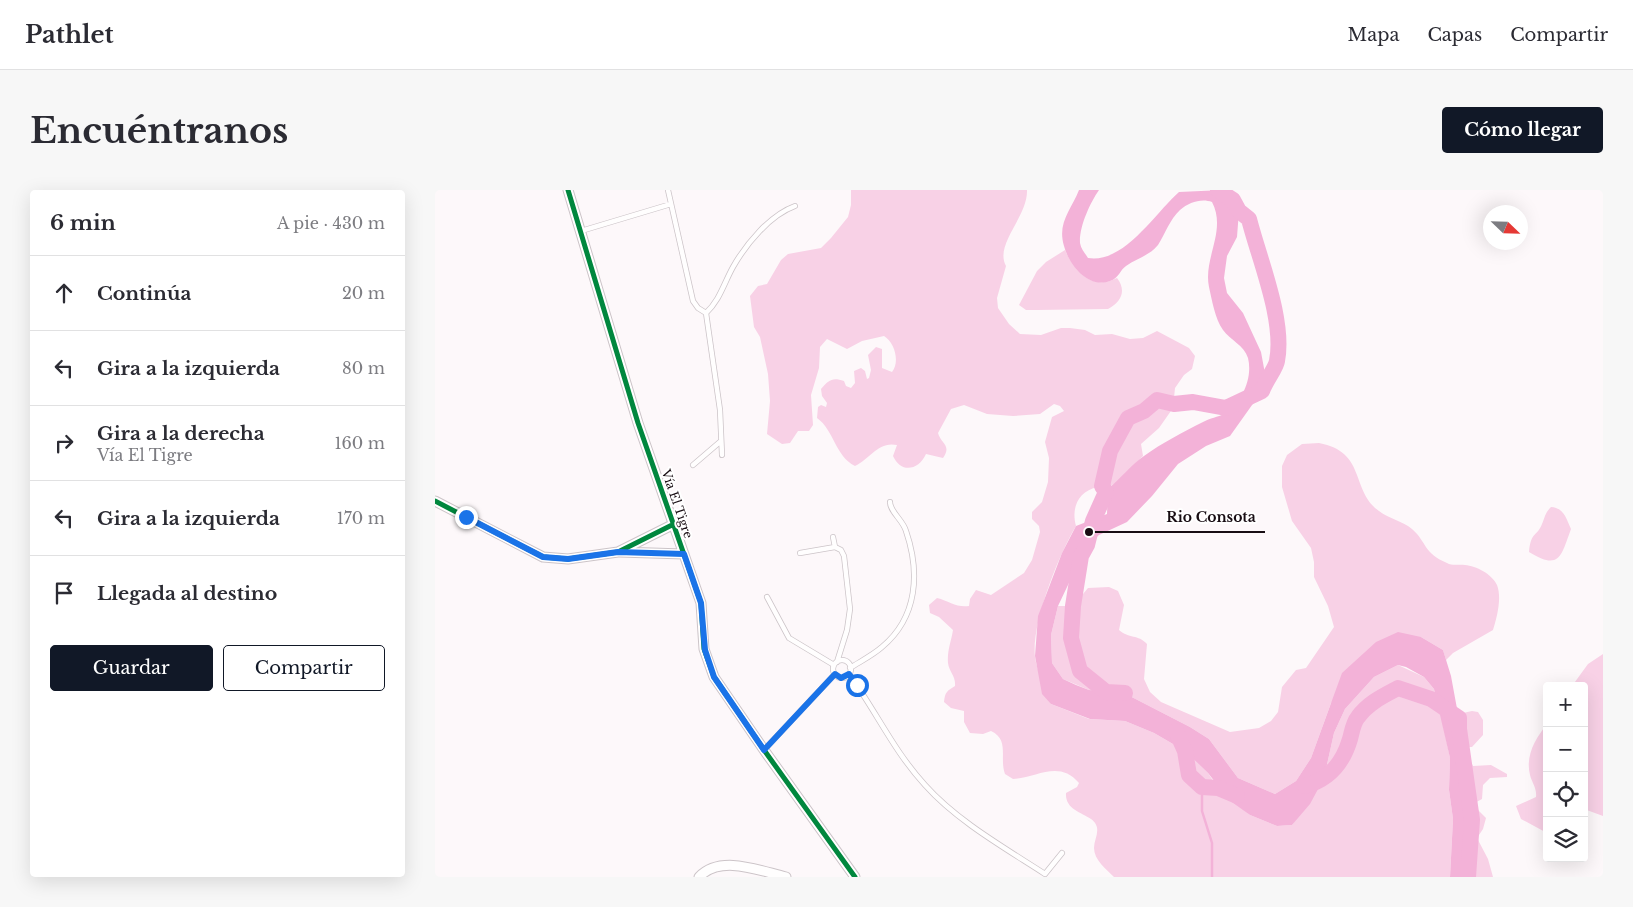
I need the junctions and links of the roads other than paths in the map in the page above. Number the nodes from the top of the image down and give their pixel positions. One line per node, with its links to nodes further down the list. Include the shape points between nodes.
1 (568, 190): 5 (street, Vía El Tigre)
2 (668, 190): 3 (lane)
3 (671, 204): 5 (lane); 6 (lane, via 693,301)
4 (795, 206): 6 (lane, via 784,210 754,238)
5 (581, 231): 12 (street, Vía El Tigre, via 638,423)
6 (706, 313): 7 (lane, via 720,410)
7 (721, 441): 8 (lane); 9 (lane)
8 (722, 455)
9 (693, 465)
10 (435, 501): 15 (street, via 543,557 568,559)
11 (890, 502): 20 (lane, via 905,528 914,557 916,577 911,602 893,636 882,648)
12 (674, 524): 15 (street); 17 (street, Vía El Tigre)
13 (833, 537): 14 (lane)
14 (835, 547): 16 (lane); 19 (lane, via 844,556 850,597 847,630)
15 (618, 552): 17 (street)
16 (800, 553)
17 (684, 554): 23 (street, Vía El Tigre, via 701,603 705,650 714,677)
18 (767, 597): 19 (lane, via 789,638)
19 (836, 663): 20 (lane, via 845,661); 21 (lane)
20 (850, 668): 22 (lane)
21 (835, 674): 22 (lane, via 841,678); 23 (lane)
22 (849, 674): 24 (lane, via 889,739 926,786 973,827 1045,874)
23 (764, 750): 27 (street, Vía El Tigre)
24 (1062, 853)
25 (699, 877): 26 (street, via 714,866 724,865)
26 (787, 877)
27 (855, 877)

